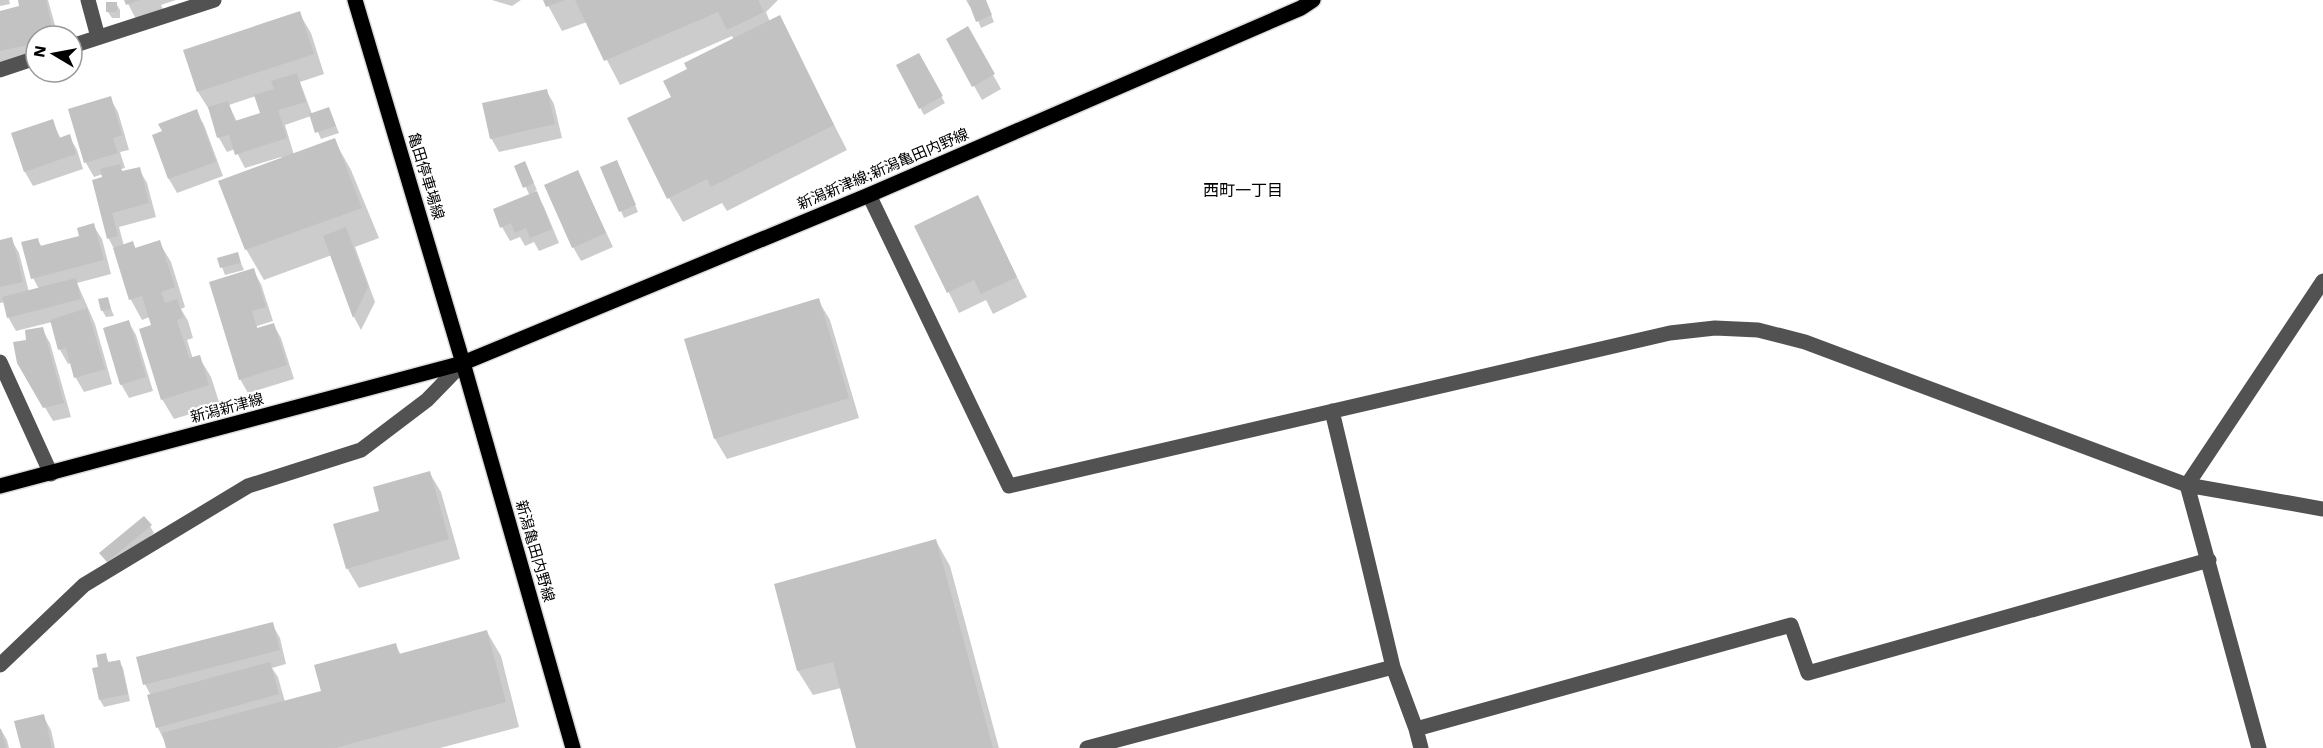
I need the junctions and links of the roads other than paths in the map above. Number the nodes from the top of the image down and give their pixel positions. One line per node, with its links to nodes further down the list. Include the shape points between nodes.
1 (88, 0): 5 (street)
2 (214, 0): 5 (street)
3 (355, 0): 12 (main road, 亀田停車場線)
4 (1313, 0): 9 (main road, 新潟新津線;新潟亀田内野線)
5 (98, 37): 6 (street)
6 (84, 42)
7 (24, 62): 8 (street)
8 (0, 70)
9 (869, 195): 12 (main road, 新潟新津線;新潟亀田内野線); 13 (street, via 1009,486)
10 (2323, 281): 15 (street)
11 (0, 362): 14 (street)
12 (463, 363): 14 (main road, 新潟新津線); 19 (street, via 426,400 361,450 248,486 84,585); 22 (main road, 新潟亀田内野線)
13 (1332, 411): 15 (street, via 1670,333 1715,328 1758,330 1805,342); 20 (street)
14 (51, 474): 16 (main road, 新潟新津線)
15 (2187, 485): 17 (street); 18 (street)
16 (0, 486)
17 (2323, 509)
18 (2209, 560): 21 (street, via 1808,673 1791,625); 25 (street)
19 (0, 665)
20 (1393, 667): 21 (street); 23 (street)
21 (1416, 729): 24 (street)
22 (573, 748)
23 (1087, 748)
24 (1421, 748)
25 (2259, 748)

